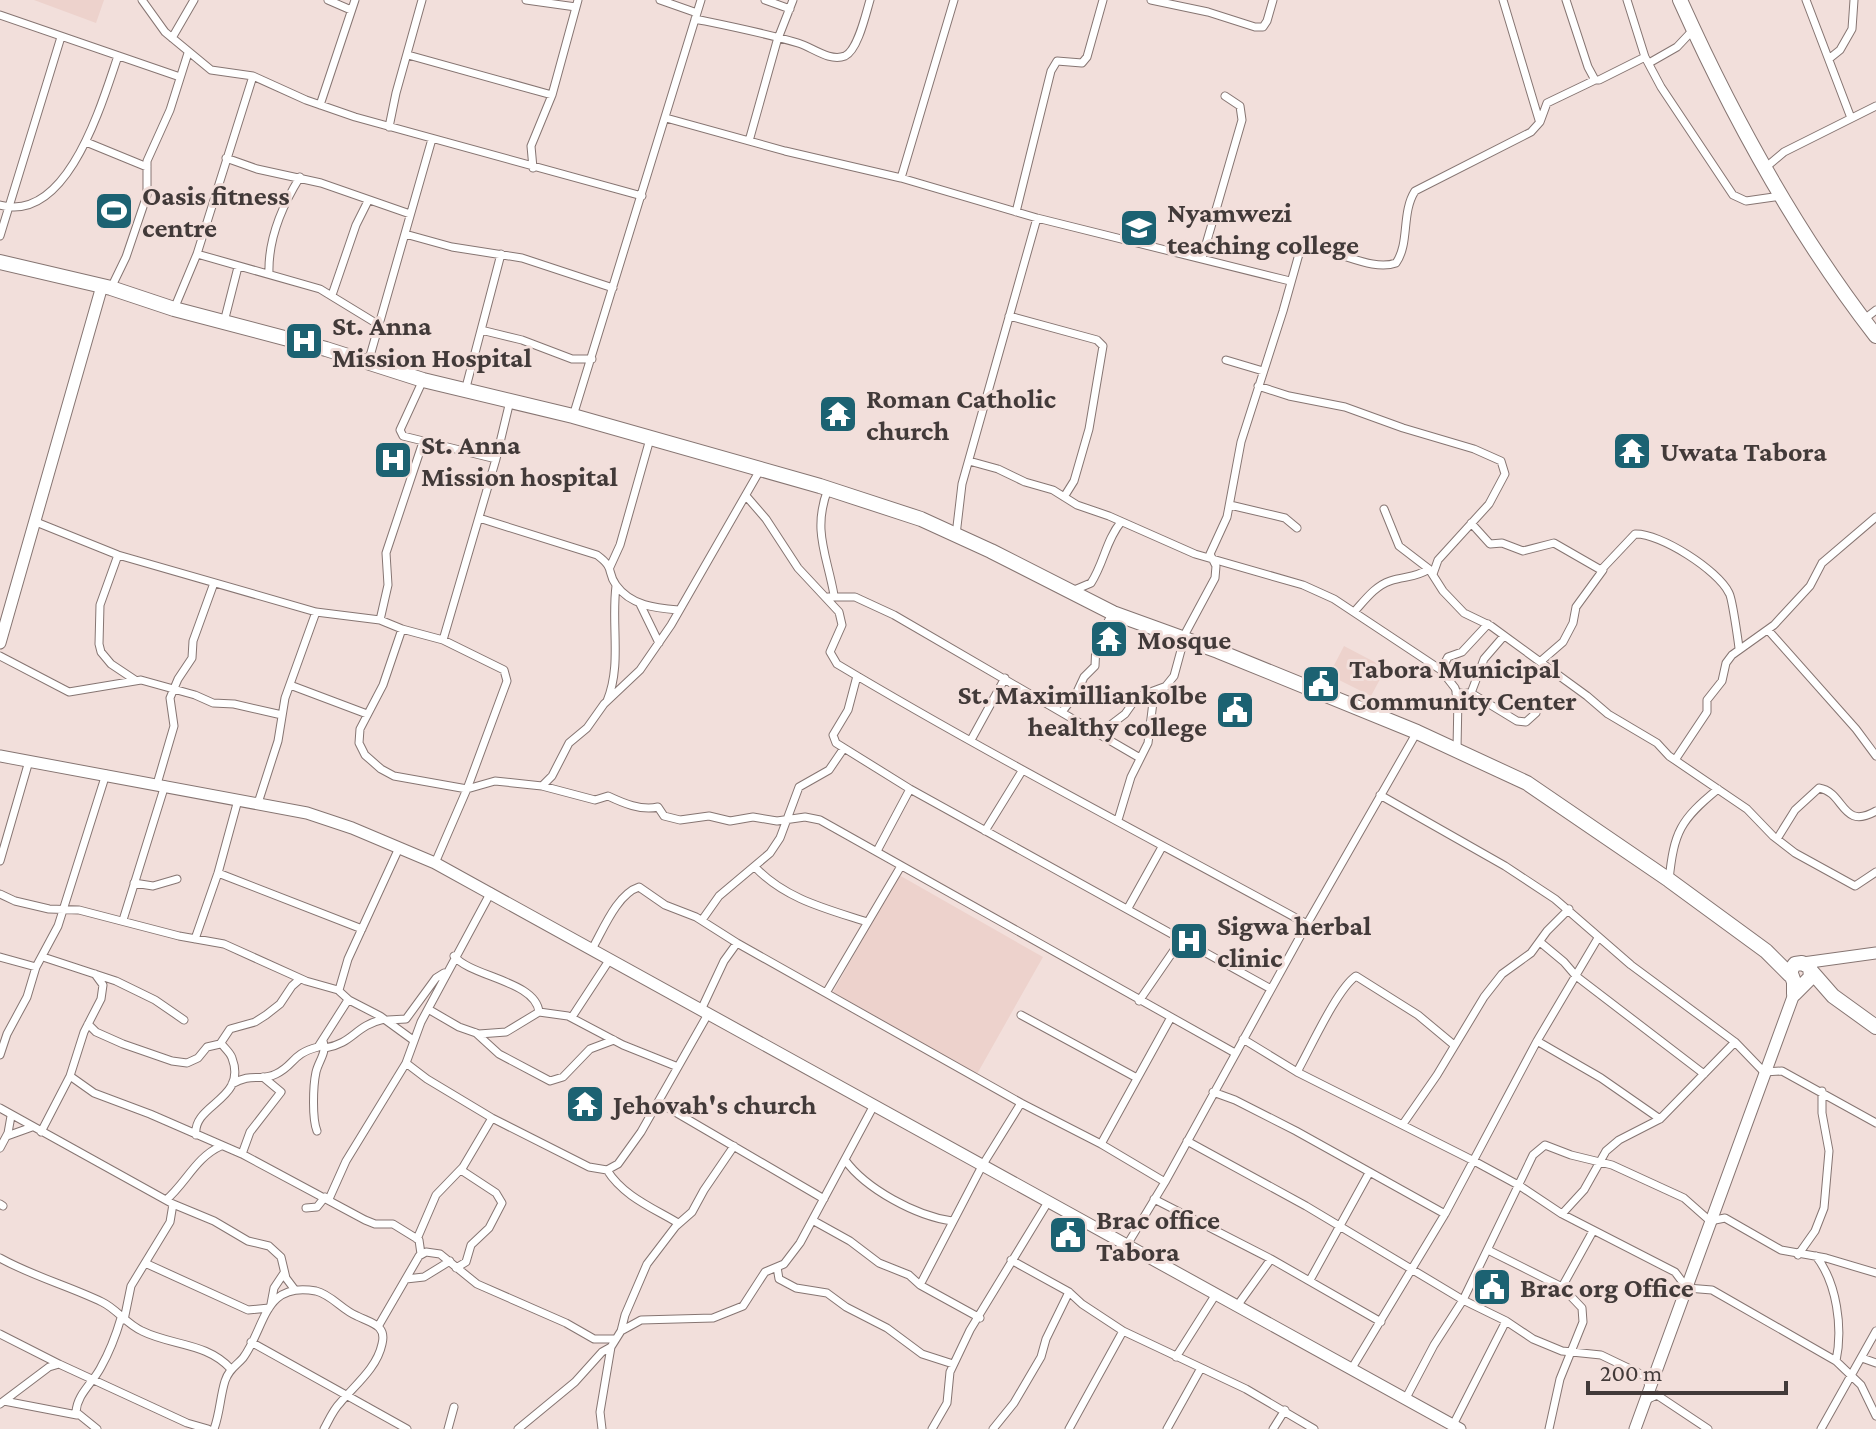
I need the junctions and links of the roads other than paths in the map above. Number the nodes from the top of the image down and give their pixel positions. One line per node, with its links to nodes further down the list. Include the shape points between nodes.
1 (142, 0): 30 (street)
2 (194, 0): 30 (street)
3 (328, 0): 24 (street)
4 (355, 0): 24 (street)
5 (422, 0): 32 (street)
6 (526, 0): 22 (street)
7 (660, 0): 26 (street)
8 (701, 0): 26 (street)
9 (765, 0): 23 (street)
10 (793, 0): 23 (street)
11 (870, 0): 29 (street, via 854,46 844,56 825,55)
12 (954, 0): 55 (street)
13 (1103, 0): 61 (street, via 1085,61 1057,61 1051,71)
14 (1151, 0): 15 (street, via 1263,27)
15 (1273, 0)
16 (1503, 0): 45 (street)
17 (1566, 0): 38 (street)
18 (1627, 0): 35 (street)
19 (1680, 0): 27 (highway)
20 (1806, 0): 34 (street)
21 (1854, 0): 34 (street, via 1851,32)
22 (577, 4): 39 (street)
23 (790, 9): 29 (street)
24 (351, 10): 41 (street)
25 (0, 15): 28 (street)
26 (696, 16): 29 (street); 43 (street)
27 (1693, 30): 35 (street, via 1677,47); 53 (highway)
28 (61, 37): 33 (street); 60 (street)
29 (779, 37): 48 (street)
30 (172, 38): 31 (street)
31 (188, 53): 36 (street, via 211,70); 37 (street)
32 (408, 55): 39 (street); 46 (street)
33 (118, 56): 37 (street); 49 (street)
34 (1830, 58): 44 (street)
35 (1647, 60): 38 (street); 57 (street, via 1733,195 1751,201)
36 (253, 76): 41 (street); 50 (street)
37 (180, 77): 51 (street)
38 (1595, 80): 45 (street, via 1547,103)
39 (552, 95): 52 (street, via 531,146)
40 (1225, 96): 68 (street, via 1241,108 1242,120)
41 (320, 105): 46 (street)
42 (1876, 106): 44 (street)
43 (666, 118): 48 (street); 56 (street)
44 (1851, 118): 53 (street, via 1784,152)
45 (1540, 122): 72 (street, via 1415,191 1396,263 1380,266 1306,249 1297,256)
46 (389, 127): 47 (street)
47 (432, 139): 52 (street); 62 (street)
48 (749, 141): 55 (street)
49 (86, 142): 51 (street); 60 (street, via 47,194 29,205)
50 (226, 158): 54 (street); 66 (street)
51 (147, 167): 73 (street, via 147,195 126,257)
52 (533, 168): 56 (street)
53 (1765, 168): 57 (highway)
54 (300, 177): 58 (street); 71 (street, via 281,213)
55 (901, 178): 61 (street)
56 (642, 196): 74 (street)
57 (1781, 196): 79 (highway)
58 (368, 201): 62 (street); 75 (street)
59 (0, 205): 60 (street)
60 (9, 208): 65 (street)
61 (1016, 212): 63 (street)
62 (410, 214): 64 (street)
63 (1037, 218): 68 (street); 78 (street)
64 (405, 234): 67 (street); 81 (street)
65 (0, 236)
66 (197, 254): 70 (street); 76 (street)
67 (501, 254): 74 (street); 82 (street)
68 (1202, 258): 72 (street)
69 (0, 262): 73 (highway)
70 (238, 267): 71 (street); 80 (street)
71 (269, 273): 75 (street)
72 (1290, 281): 87 (street)
73 (107, 287): 76 (highway); 105 (street)
74 (613, 288): 84 (street)
75 (332, 295): 81 (street)
76 (174, 309): 80 (highway)
77 (1876, 310): 79 (street)
78 (1009, 316): 96 (street); 100 (street, via 1103,346 1089,429)
79 (1863, 320): 83 (highway)
80 (224, 322): 86 (highway)
81 (379, 325): 86 (street)
82 (481, 330): 84 (street, via 572,359); 90 (street)
83 (1876, 336)
84 (592, 359): 92 (street)
85 (1226, 360): 87 (street)
86 (368, 363): 88 (highway)
87 (1263, 371): 89 (street)
88 (423, 380): 90 (highway); 94 (street, via 400,430)
89 (1258, 386): 101 (street); 107 (street, via 1345,407 1497,459 1505,468 1504,477)
90 (465, 391): 91 (highway)
91 (510, 401): 92 (highway); 95 (street)
92 (573, 416): 93 (highway)
93 (650, 439): 97 (highway); 112 (street)
94 (423, 442): 95 (street); 125 (street, via 386,553 388,585)
95 (496, 459): 104 (street)
96 (969, 461): 100 (street); 109 (street)
97 (760, 470): 98 (highway); 99 (street)
98 (828, 489): 109 (highway); 118 (street, via 820,536)
99 (747, 497): 118 (street, via 810,583); 120 (street)
100 (1064, 497): 106 (street)
101 (1230, 505): 108 (street, via 1285,518); 111 (street)
102 (1384, 509): 114 (street, via 1399,546)
103 (1876, 517): 128 (street, via 1822,563 1810,586)
104 (479, 518): 112 (street, via 581,548); 131 (street)
105 (36, 522): 110 (street); 124 (street)
106 (1121, 522): 111 (street); 117 (street, via 1091,583)
107 (1471, 523): 113 (street, via 1490,544 1523,551 1554,543); 114 (street)
108 (1297, 528)
109 (956, 535): 117 (highway)
110 (118, 555): 115 (street); 140 (street, via 100,605 99,644 111,664)
111 (1211, 559): 122 (street, via 1303,585); 130 (street, via 1215,578)
112 (610, 567): 116 (street)
113 (1603, 570): 134 (street, via 1635,534 1671,545 1706,568 1728,591); 136 (street, via 1576,607 1563,642)
114 (1431, 572): 122 (street, via 1381,585); 126 (street, via 1464,613)
115 (214, 583): 121 (street); 143 (street, via 192,658)
116 (616, 586): 119 (street); 146 (street, via 615,676)
117 (1069, 592): 123 (highway)
118 (831, 596): 138 (street, via 842,620 832,657); 139 (street, via 855,597 883,609)
119 (640, 604): 120 (street); 133 (street)
120 (679, 610): 133 (street)
121 (316, 612): 125 (street); 141 (street)
122 (1354, 612): 137 (street)
123 (1113, 613): 130 (highway); 147 (street, via 1096,644 1095,666)
124 (5, 614): 132 (street)
125 (380, 620): 127 (street)
126 (1488, 624): 129 (street); 137 (street)
127 (402, 629): 131 (street); 149 (street)
128 (1768, 630): 134 (street); 157 (street)
129 (1503, 637): 136 (street); 145 (street, via 1484,659)
130 (1183, 639): 142 (street, via 1174,676); 151 (highway)
131 (443, 640): 165 (street, via 504,670 508,677)
132 (0, 643)
133 (659, 643): 146 (street)
134 (1739, 648): 159 (street, via 1707,700 1706,715)
135 (0, 656): 140 (street, via 69,692)
136 (1541, 661): 159 (street)
137 (1441, 670): 144 (street)
138 (857, 676): 153 (street); 154 (street, via 848,710 833,735)
139 (1005, 678): 147 (street); 153 (street)
140 (135, 680): 143 (street)
141 (290, 685): 149 (street); 150 (street)
142 (1166, 686): 152 (street, via 1137,697); 158 (street, via 1153,702 1150,738)
143 (174, 689): 150 (street, via 213,703); 163 (street, via 174,726)
144 (1456, 693): 145 (street); 155 (street)
145 (1471, 693): 148 (street, via 1517,721 1526,722)
146 (606, 703): 164 (street, via 569,743)
147 (1062, 712): 152 (street)
148 (1536, 713)
149 (367, 714): 165 (street, via 360,747 381,769)
150 (282, 715): 170 (street)
151 (1417, 732): 155 (highway); 168 (street)
152 (1100, 733): 158 (street)
153 (971, 740): 161 (street)
154 (844, 748): 166 (street); 172 (street, via 829,770 799,787)
155 (1457, 749): 187 (highway, via 1527,783)
156 (0, 756): 160 (street)
157 (1876, 756)
158 (1140, 758): 173 (street)
159 (1675, 760): 167 (street)
160 (29, 761): 162 (street); 175 (street)
161 (1022, 771): 173 (street); 174 (street)
162 (106, 774): 163 (street); 191 (street)
163 (161, 784): 169 (street); 188 (street)
164 (542, 786): 165 (street, via 495,781); 172 (street, via 595,800 608,796 658,807 674,820)
165 (467, 789): 181 (street)
166 (910, 789): 174 (street); 179 (street)
167 (1718, 789): 176 (street); 187 (street, via 1683,823 1675,838)
168 (1380, 795): 193 (street); 197 (street)
169 (238, 800): 170 (street); 185 (street)
170 (258, 803): 178 (street, via 307,813)
171 (1876, 811): 176 (street, via 1853,817 1827,789 1819,788 1795,810)
172 (788, 819): 179 (street, via 820,820); 183 (street, via 770,853)
173 (1118, 820): 177 (street)
174 (985, 831): 192 (street)
175 (4, 837): 180 (street)
176 (1777, 839): 184 (street, via 1855,886)
177 (1162, 847): 192 (street); 197 (street)
178 (399, 848): 181 (street); 198 (street)
179 (877, 851): 182 (street)
180 (0, 861)
181 (435, 863): 189 (street)
182 (901, 866): 196 (street); 220 (street)
183 (755, 867): 195 (street, via 719,896); 196 (street, via 768,882 801,900)
184 (1876, 872)
185 (218, 873): 198 (street); 200 (street)
186 (177, 879): 188 (street, via 153,886)
187 (1669, 880): 213 (highway)
188 (134, 883): 194 (street)
189 (491, 892): 204 (street); 206 (street)
190 (0, 894): 191 (street, via 49,909)
191 (64, 908): 194 (street); 208 (street)
192 (1128, 908): 201 (street)
193 (1569, 909): 199 (street); 202 (street)
194 (123, 920): 200 (street)
195 (702, 920): 203 (street); 204 (street, via 634,887)
196 (867, 922): 218 (street)
197 (1307, 924): 216 (street)
198 (362, 929): 217 (street)
199 (1598, 938): 214 (street); 236 (street)
200 (195, 939): 215 (street, via 224,944)
201 (1181, 940): 216 (street); 220 (street)
202 (1540, 942): 214 (street); 239 (street, via 1502,974)
203 (737, 943): 218 (street); 223 (street)
204 (592, 949): 209 (street)
205 (1876, 953): 213 (street)
206 (454, 956): 211 (street); 222 (street, via 533,999)
207 (0, 957): 210 (street)
208 (43, 957): 210 (street); 212 (street)
209 (610, 959): 223 (street); 225 (street)
210 (36, 967): 241 (street)
211 (446, 972): 221 (street); 226 (street, via 406,1019)
212 (95, 974): 228 (street, via 147,996); 229 (street, via 102,993)
213 (1799, 975): 230 (highway); 245 (street)
214 (1576, 976): 235 (street); 246 (street)
215 (300, 979): 217 (street); 237 (street, via 280,1004 255,1022 230,1029)
216 (1271, 989): 232 (street)
217 (339, 990): 219 (street)
218 (826, 993): 254 (street)
219 (348, 1000): 226 (street); 238 (street)
220 (1139, 1001): 227 (street)
221 (428, 1009): 231 (street); 233 (street)
222 (539, 1012): 225 (street); 231 (street, via 506,1032)
223 (704, 1012): 243 (street); 255 (street)
224 (1021, 1015): 249 (street)
225 (572, 1017): 234 (street)
226 (384, 1019): 233 (street); 238 (street, via 363,1025 342,1045)
227 (1170, 1019): 240 (street); 249 (street)
228 (184, 1020)
229 (88, 1024): 237 (street, via 107,1037 178,1063 192,1062 207,1047); 247 (street)
230 (1876, 1027)
231 (476, 1033): 234 (street, via 499,1054 550,1081 563,1077 590,1049)
232 (1243, 1039): 240 (street); 244 (street)
233 (413, 1040): 242 (street)
234 (614, 1040): 243 (street)
235 (1537, 1041): 259 (street); 273 (street)
236 (1735, 1042): 245 (street); 246 (street)
237 (221, 1043): 250 (street, via 232,1057)
238 (324, 1044): 248 (street); 263 (street, via 315,1079)
239 (1454, 1045): 244 (street, via 1407,1007 1354,976); 261 (street)
240 (1235, 1053): 252 (street)
241 (0, 1055)
242 (406, 1063): 258 (street); 281 (street)
243 (678, 1067): 253 (street)
244 (1297, 1072): 261 (street)
245 (1764, 1072): 251 (street, via 1782,1071); 291 (street)
246 (1704, 1074): 259 (street)
247 (70, 1076): 262 (street); 264 (street, via 94,1093)
248 (263, 1077): 250 (street, via 246,1076); 271 (street, via 281,1092 250,1132)
249 (1137, 1078): 267 (street)
250 (232, 1084): 264 (street, via 201,1117)
251 (1822, 1091): 260 (street); 299 (street, via 1829,1151 1824,1208)
252 (1213, 1092): 266 (street); 278 (street)
253 (658, 1102): 269 (street); 277 (street, via 618,1164)
254 (1021, 1103): 267 (street); 275 (street)
255 (873, 1107): 272 (street); 275 (street)
256 (0, 1108): 257 (street)
257 (11, 1116): 262 (street); 265 (street)
258 (492, 1118): 276 (street); 277 (street, via 589,1167)
259 (1660, 1119): 274 (street, via 1619,1140)
260 (1876, 1123)
261 (1403, 1124): 273 (street)
262 (38, 1129): 265 (street); 284 (street)
263 (317, 1131)
264 (196, 1135): 268 (street)
265 (7, 1136): 270 (street)
266 (1187, 1141): 279 (street); 293 (street)
267 (1101, 1144): 279 (street)
268 (221, 1146): 271 (street); 284 (street, via 204,1155)
269 (734, 1146): 282 (street); 292 (street, via 692,1212)
270 (0, 1148)
271 (242, 1154): 281 (street)
272 (845, 1160): 282 (street); 290 (street, via 871,1186 930,1216)
273 (1474, 1161): 280 (street); 287 (street)
274 (1601, 1161): 280 (street, via 1545,1145 1533,1155); 288 (street); 291 (street, via 1684,1198)
275 (982, 1166): 285 (street); 290 (street)
276 (461, 1170): 295 (street, via 436,1195); 305 (street, via 496,1193 502,1203 489,1228 471,1245 466,1262)
277 (607, 1170): 292 (street, via 627,1192)
278 (1369, 1173): 287 (street); 293 (street)
279 (1165, 1182): 283 (street)
280 (1520, 1186): 288 (street); 297 (street)
281 (327, 1198): 286 (street); 295 (street, via 370,1222 393,1224)
282 (824, 1199): 289 (street)
283 (1154, 1199): 296 (street); 302 (street)
284 (169, 1202): 304 (street, via 170,1222); 308 (street, via 269,1246 281,1257)
285 (1048, 1202): 296 (street); 303 (street)
286 (306, 1208)
287 (1445, 1214): 307 (street)
288 (1562, 1214): 294 (street)
289 (814, 1221): 306 (street, via 787,1261); 312 (street)
290 (952, 1221): 312 (street)
291 (1710, 1221): 299 (street, via 1725,1218); 314 (street)
292 (678, 1223): 326 (street, via 644,1269)
293 (1340, 1227): 307 (street); 311 (street)
294 (1593, 1231): 313 (street); 314 (street, via 1675,1272)
295 (417, 1239): 298 (street)
296 (1127, 1245): 317 (street)
297 (1488, 1250): 313 (street); 318 (street)
298 (421, 1254): 305 (street, via 436,1253); 310 (street)
299 (1798, 1255): 300 (street)
300 (1816, 1256): 309 (street); 335 (street, via 1831,1280 1840,1334)
301 (0, 1258): 322 (street, via 102,1302)
302 (1271, 1259): 311 (street); 319 (street)
303 (1011, 1260): 316 (street); 321 (street)
304 (145, 1263): 320 (street, via 248,1310); 322 (street, via 131,1286)
305 (453, 1265): 310 (street); 331 (street, via 477,1284)
306 (777, 1267): 326 (street, via 765,1272 743,1306 723,1316 641,1320); 338 (street, via 779,1279 793,1287 827,1293 922,1354)
307 (1413, 1269): 318 (street); 324 (street)
308 (284, 1273): 315 (street); 320 (street)
309 (1876, 1273)
310 (406, 1279): 325 (street)
311 (1310, 1280): 324 (street)
312 (920, 1285): 321 (street)
313 (1562, 1287): 332 (street, via 1579,1303 1584,1317)
314 (1687, 1288): 335 (street, via 1712,1290); 345 (street)
315 (295, 1290): 320 (street, via 281,1294); 325 (street, via 324,1294)
316 (1069, 1292): 327 (street); 365 (street, via 1041,1357)
317 (1216, 1294): 319 (street); 333 (street)
318 (1463, 1300): 323 (street); 346 (street)
319 (1237, 1306): 340 (street)
320 (270, 1307): 330 (street)
321 (980, 1318): 338 (street)
322 (122, 1319): 341 (street, via 151,1335 193,1345); 343 (street)
323 (1506, 1321): 332 (street, via 1543,1345); 353 (street)
324 (1381, 1322): 340 (street)
325 (379, 1325): 344 (street, via 381,1348)
326 (621, 1331): 331 (street)
327 (1123, 1331): 333 (street); 366 (street)
328 (1876, 1331): 334 (street)
329 (0, 1334): 337 (street)
330 (251, 1342): 341 (street); 344 (street)
331 (613, 1343): 362 (street); 363 (street, via 600,1412)
332 (1572, 1353): 345 (street, via 1604,1355 1647,1377); 370 (street)
333 (1176, 1357): 339 (street)
334 (1862, 1358): 336 (street); 342 (street)
335 (1836, 1361): 342 (street)
336 (1876, 1363)
337 (59, 1364): 343 (street); 347 (street)
338 (953, 1364): 364 (street, via 947,1403)
339 (1201, 1368): 349 (street); 367 (street)
340 (1352, 1368): 346 (street)
341 (231, 1369): 358 (street)
342 (1852, 1375): 351 (street); 372 (street)
343 (95, 1379): 350 (street, via 79,1398); 357 (street)
344 (348, 1394): 359 (street); 360 (street)
345 (1648, 1395): 354 (street, via 1657,1395); 371 (street)
346 (1406, 1398): 353 (street)
347 (2, 1403): 350 (street)
348 (454, 1407): 361 (street)
349 (1285, 1410): 368 (street); 369 (street)
350 (79, 1415): 352 (street)
351 (1876, 1416)
352 (87, 1421): 355 (street); 356 (street)
353 (1456, 1427)
354 (1704, 1428)
355 (78, 1429)
356 (97, 1429)
357 (208, 1429)
358 (214, 1429)
359 (324, 1429)
360 (407, 1429)
361 (448, 1429)
362 (518, 1429)
363 (602, 1429)
364 (932, 1429)
365 (993, 1429)
366 (1069, 1429)
367 (1167, 1429)
368 (1273, 1429)
369 (1314, 1429)
370 (1549, 1429)
371 (1635, 1429)
372 (1821, 1429)

